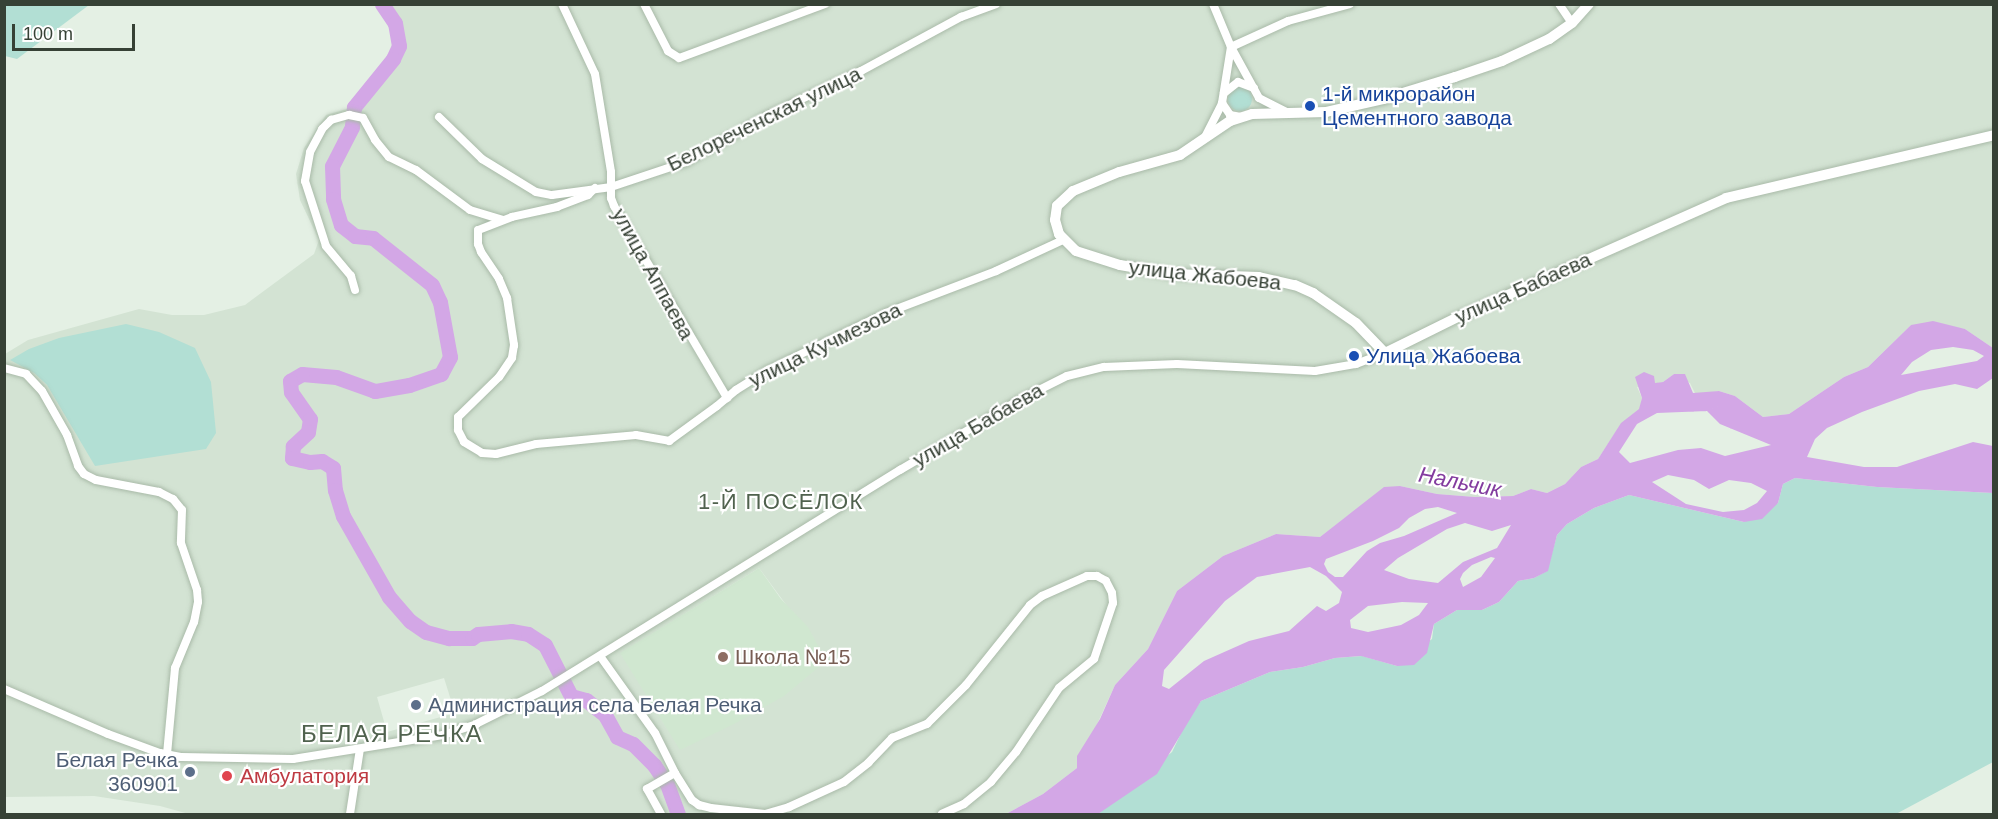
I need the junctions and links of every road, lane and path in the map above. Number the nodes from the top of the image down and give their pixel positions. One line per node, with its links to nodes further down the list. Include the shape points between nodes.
1 (562, 4): 19 (street, улица Аппаева, via 596,74)
2 (644, 4): 3 (street, via 668,51 679,58)
3 (825, 4)
4 (996, 4): 19 (street, Белореченская улица, via 961,17 870,67 768,115 686,162)
5 (1213, 4): 10 (street)
6 (1350, 4): 10 (street, via 1288,21)
7 (1559, 4): 9 (street)
8 (1589, 4): 9 (street)
9 (1572, 23): 14 (street, via 1542,43 1455,77 1367,103)
10 (1231, 47): 11 (street); 13 (street)
11 (1254, 88): 12 (street); 13 (street, via 1238,82 1229,86)
12 (1258, 98): 14 (street); 15 (street)
13 (1222, 99): 15 (street, via 1230,115); 18 (street)
14 (1292, 114): 15 (street)
15 (1248, 115): 18 (street)
16 (439, 117): 20 (street, Белореченская улица, via 482,159 536,192 552,195)
17 (1994, 135): 24 (street, улица Бабаева, via 1726,198)
18 (1205, 137): 22 (street, via 1180,155 1101,179 1062,199 1054,215)
19 (611, 187): 20 (street, Белореченская улица); 26 (street, улица Аппаева, via 614,206)
20 (595, 188): 21 (street, улица Кучмезова, via 588,195 557,207)
21 (502, 220): 23 (street, via 470,210 416,170 389,157 363,118 349,115 331,120 310,152 305,181 326,246 351,276); 26 (street, улица Кучмезова, via 480,228 477,237 481,252 507,298 514,352 493,385 458,417 457,426 464,442 482,453 496,454 536,444 636,435 669,441)
22 (1063, 240): 24 (street, улица Жабоева, via 1092,257 1139,269 1252,276 1295,285 1356,322); 26 (street, улица Кучмезова, via 996,271 886,313 768,370)
23 (355, 290)
24 (1385, 353): 27 (street, улица Бабаева, via 1356,364 1315,371 1177,364 1104,367 1074,374 1021,399 910,464)
25 (4, 368): 30 (street, via 26,374 36,383 87,477 159,492 182,510 181,543 198,602 175,668)
26 (727, 398)
27 (600, 656): 29 (street, улица Бабаева, via 542,691 457,731); 31 (street, via 655,733)
28 (4, 689): 30 (street, улица Бабаева)
29 (360, 749): 30 (street, улица Бабаева, via 279,760); 33 (street)
30 (167, 755)
31 (672, 774): 32 (street, via 699,806); 34 (street, via 647,789)
32 (781, 813): 35 (street, via 844,782 892,738 927,724 966,685 1034,601 1087,576 1106,581 1113,603 1094,659 1059,688 992,782 964,804)
33 (350, 814)
34 (661, 814)
35 (942, 814)

